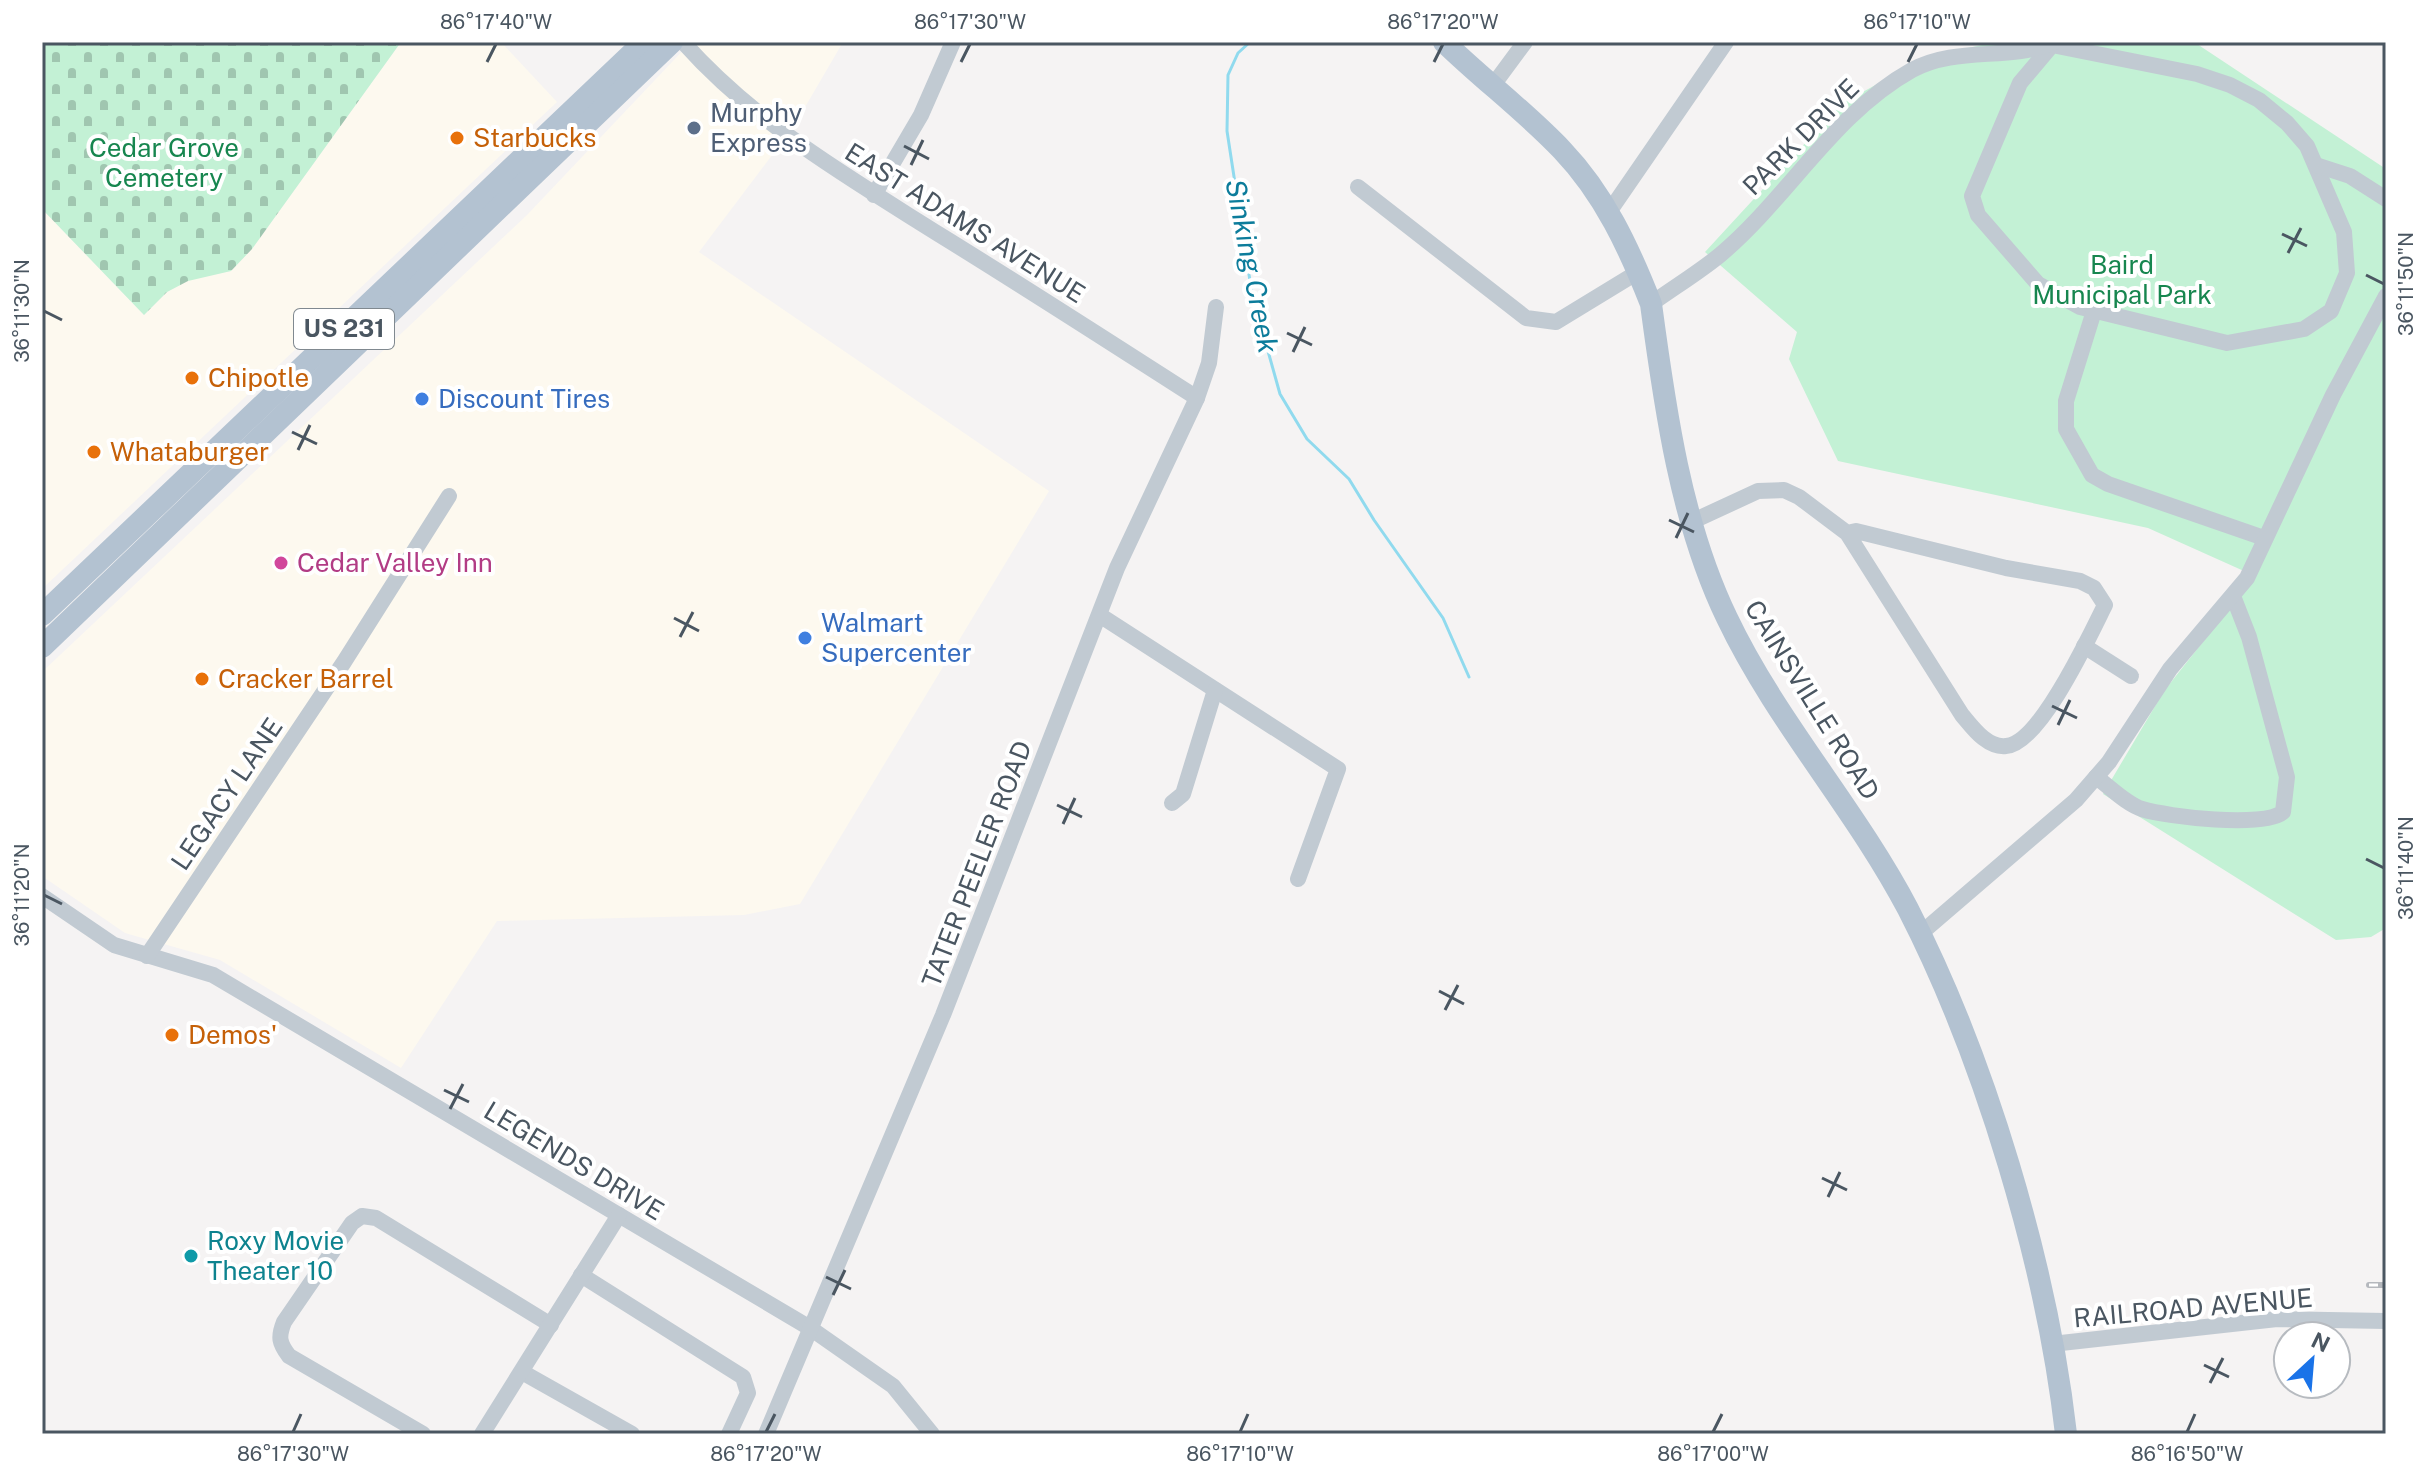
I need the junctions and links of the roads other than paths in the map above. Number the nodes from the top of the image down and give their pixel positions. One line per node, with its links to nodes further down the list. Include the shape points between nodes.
1 (644, 42): 26 (main road, US 231)
2 (672, 42): 29 (main road, US 231)
3 (683, 42): 12 (street, EAST ADAMS AVENUE, via 753,112)
4 (953, 42): 12 (street, via 921,115)
5 (1444, 42): 9 (main road, CAINSVILLE ROAD)
6 (1525, 42): 9 (street)
7 (1726, 42): 14 (street)
8 (2053, 43): 10 (street, via 2230,85 2287,123); 17 (street, PARK DRIVE, via 2000,53 1952,54 1913,70 1862,104 1721,254); 19 (street, via 2020,83 1972,196 1978,215 2038,284)
9 (1491, 88): 14 (main road, CAINSVILLE ROAD, via 1561,149)
10 (2316, 165): 13 (street, via 2350,176); 19 (street, via 2348,250 2341,291 2317,323 2283,336 2227,343)
11 (1358, 187): 15 (street, via 1526,318 1556,322)
12 (874, 195): 20 (street, EAST ADAMS AVENUE)
13 (2386, 199)
14 (1609, 212): 15 (main road, CAINSVILLE ROAD)
15 (1638, 272): 17 (main road, CAINSVILLE ROAD)
16 (2386, 296): 24 (street)
17 (1651, 304): 22 (main road, CAINSVILLE ROAD)
18 (1216, 307): 20 (street, TATER PEELER ROAD, via 1209,363)
19 (2094, 311): 24 (street, via 2066,401 2066,429 2092,475)
20 (1197, 398): 27 (street, TATER PEELER ROAD, via 1140,515)
21 (449, 496): 37 (street, LEGACY LANE)
22 (1691, 522): 23 (street, via 1758,491 1784,490); 36 (main road, CAINSVILLE ROAD, via 1709,580 1748,659 1871,847)
23 (1847, 533): 28 (street, via 2080,581 2094,588 2105,605); 28 (street, via 1981,738 2004,747 2022,742)
24 (2264, 538): 25 (street)
25 (2233, 596): 32 (street, via 2170,669); 32 (street, via 2287,777 2283,812 2259,821 2170,814 2140,808)
26 (42, 615)
27 (1101, 616): 31 (street); 42 (street, TATER PEELER ROAD, via 943,1015)
28 (2084, 646): 30 (street)
29 (42, 647)
30 (2131, 676)
31 (1215, 690): 33 (street, via 1183,794); 34 (street, via 1338,769)
32 (2096, 777): 36 (street)
33 (1172, 803)
34 (1298, 879)
35 (42, 896): 37 (street, LEGENDS DRIVE, via 114,945)
36 (1920, 934): 43 (main road, CAINSVILLE ROAD, via 1962,1031 1995,1129 2026,1229)
37 (147, 956): 38 (street, LEGENDS DRIVE, via 213,975)
38 (619, 1215): 39 (street); 42 (street, LEGENDS DRIVE)
39 (581, 1275): 41 (street); 46 (street, via 743,1377 748,1393)
40 (2386, 1321): 43 (street, RAILROAD AVENUE, via 2277,1319)
41 (551, 1325): 44 (street); 47 (street, via 376,1218 362,1216 352,1223 284,1322 281,1345 289,1356)
42 (810, 1328): 45 (street, LEGENDS DRIVE, via 893,1386); 50 (street, TATER PEELER ROAD)
43 (2052, 1344): 51 (main road, CAINSVILLE ROAD)
44 (522, 1372): 48 (street); 49 (street)
45 (930, 1432)
46 (733, 1433)
47 (423, 1434)
48 (482, 1434)
49 (632, 1434)
50 (766, 1434)
51 (2066, 1434)

